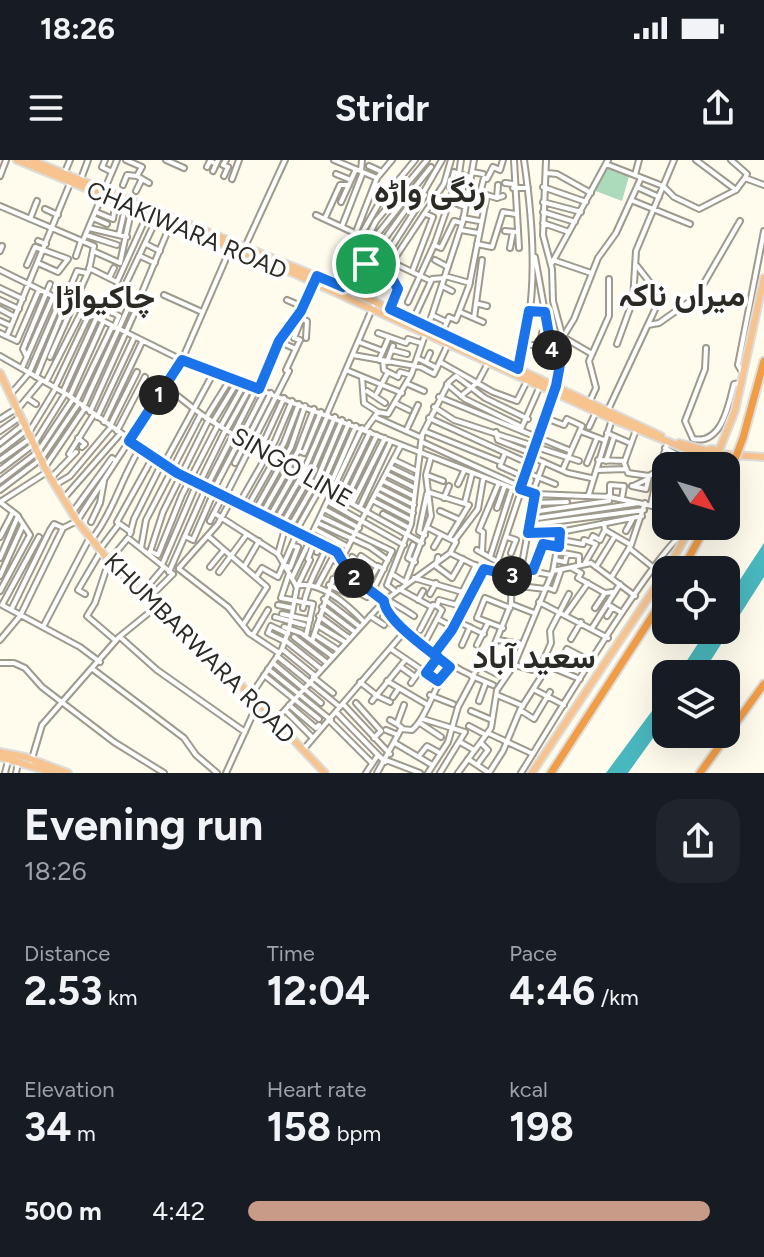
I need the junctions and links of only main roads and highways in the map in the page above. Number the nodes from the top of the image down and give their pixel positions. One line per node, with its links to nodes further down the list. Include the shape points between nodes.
1 (17, 160): 3 (main road, CHAKIWARA ROAD)
2 (31, 160): 3 (main road, CHAKIWARA ROAD)
3 (103, 192): 4 (main road, CHAKIWARA ROAD); 4 (main road, CHAKIWARA ROAD, via 132,211)
4 (232, 245): 6 (main road, CHAKIWARA ROAD)
5 (764, 278): 14 (main road, via 741,383)
6 (315, 279): 7 (main road, CHAKIWARA ROAD, via 372,310); 7 (main road, CHAKIWARA ROAD, via 343,287)
7 (426, 330): 9 (main road, CHAKIWARA ROAD); 9 (main road, CHAKIWARA ROAD)
8 (764, 361): 15 (highway, bridge)
9 (517, 372): 11 (main road, CHAKIWARA ROAD); 11 (main road, CHAKIWARA ROAD, via 527,381)
10 (0, 373): 26 (main road, KHUMBARWARA ROAD, via 55,485 100,550)
11 (555, 389): 12 (main road, CHAKIWARA ROAD); 12 (main road, CHAKIWARA ROAD, via 596,412)
12 (611, 414): 13 (main road, CHAKIWARA ROAD, via 667,443)
13 (699, 452)
14 (715, 452)
15 (738, 452)
16 (740, 455): 17 (main road, CHAKIWARA ROAD)
17 (764, 457)
18 (652, 591): 27 (main road)
19 (652, 617): 28 (highway)
20 (764, 684): 29 (highway)
21 (3, 756): 22 (main road); 22 (main road)
22 (32, 766): 23 (main road); 25 (main road)
23 (43, 771): 24 (main road)
24 (54, 773)
25 (68, 773)
26 (325, 773)
27 (532, 773)
28 (551, 773)
29 (700, 773)

